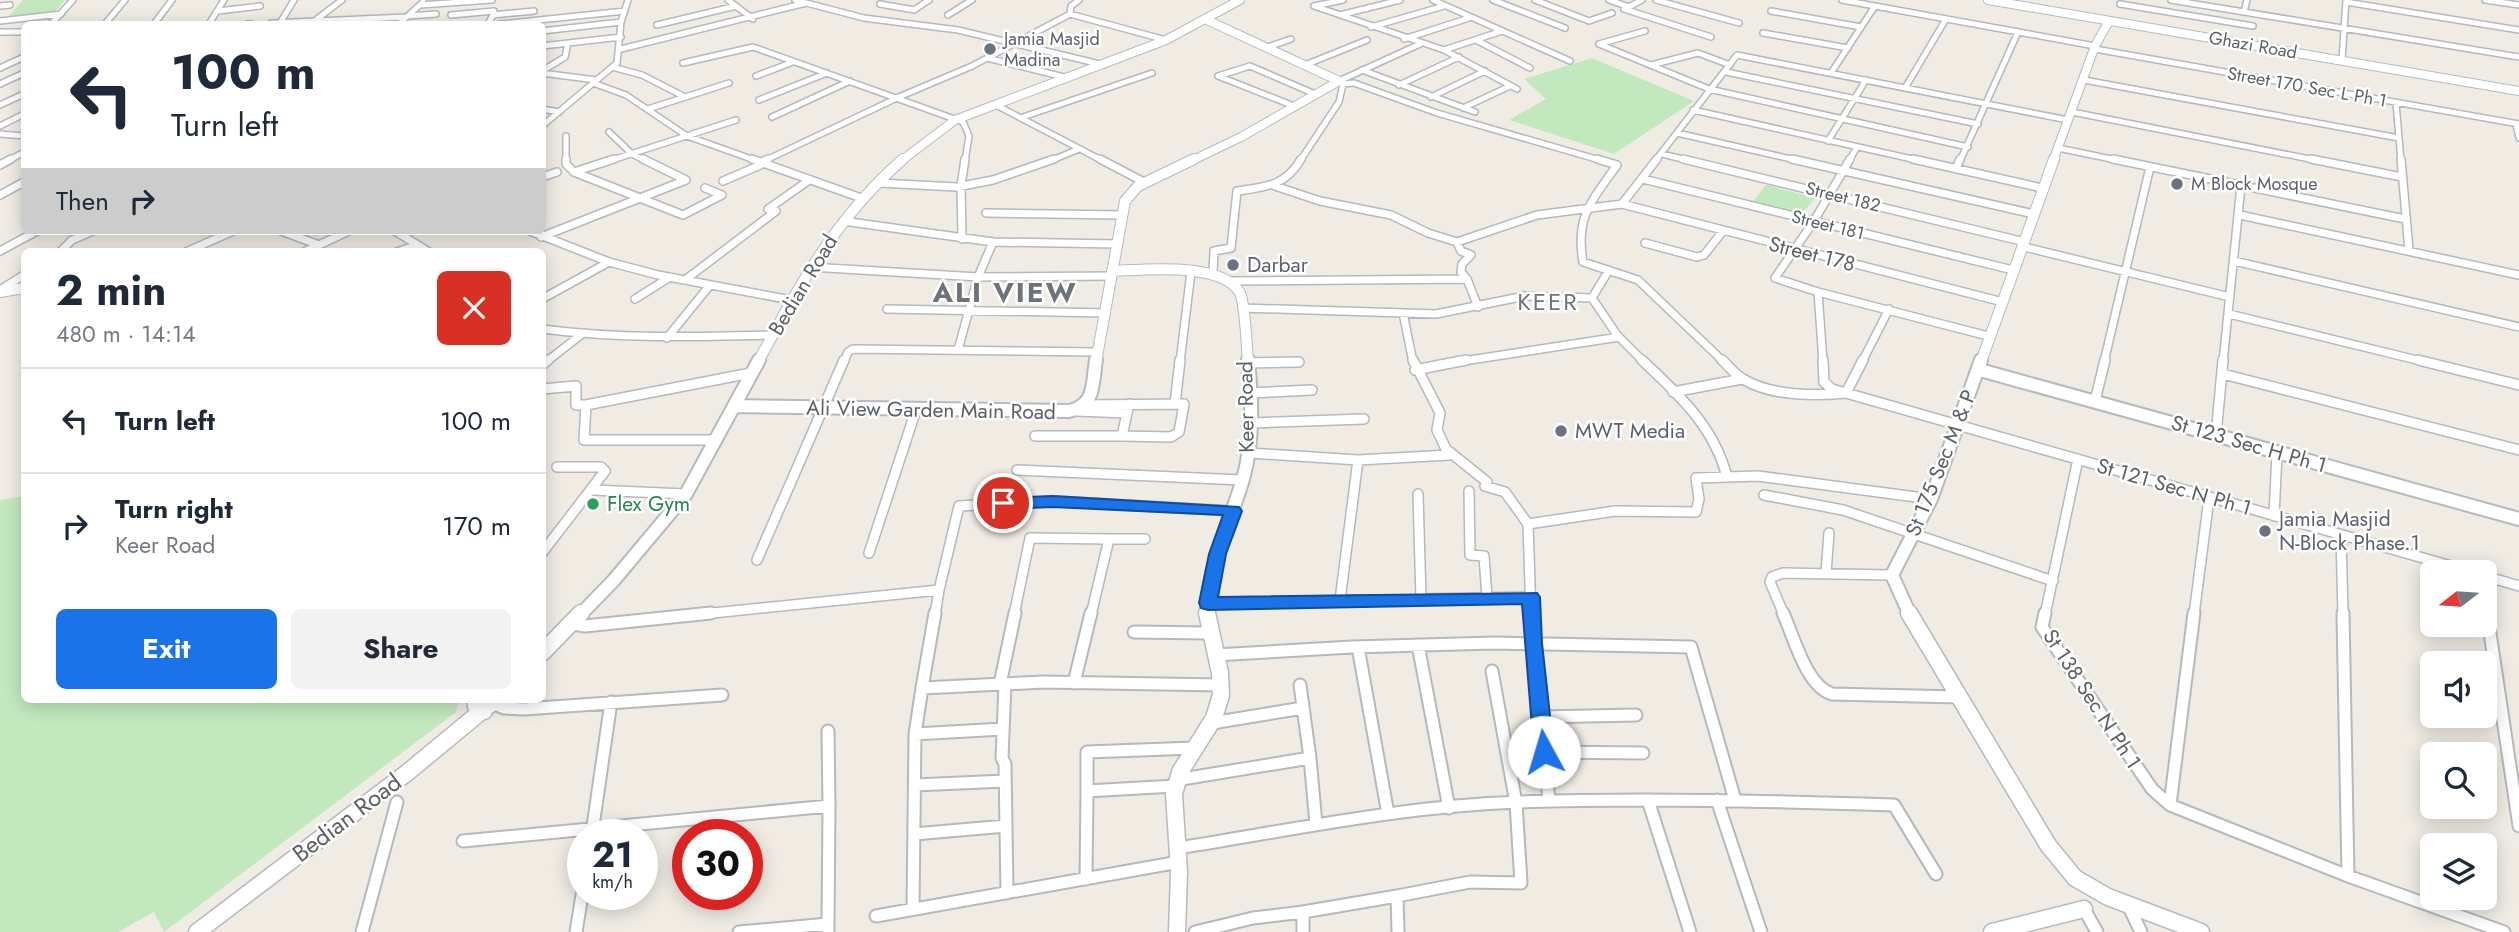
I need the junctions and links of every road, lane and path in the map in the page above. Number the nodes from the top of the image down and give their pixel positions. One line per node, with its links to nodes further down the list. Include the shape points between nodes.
1 (73, 0): 49 (street)
2 (125, 0): 63 (street)
3 (172, 0): 64 (street)
4 (224, 0): 43 (street)
5 (294, 0): 66 (street)
6 (342, 0): 67 (street)
7 (492, 0): 33 (street)
8 (641, 0): 29 (street)
9 (728, 0): 39 (street)
10 (887, 0): 11 (street, via 880,4 914,10)
11 (929, 0)
12 (972, 0): 54 (street)
13 (1079, 0): 51 (street)
14 (1241, 0): 60 (street, Bedian Road)
15 (1343, 0): 55 (street, via 1314,6)
16 (1400, 0): 55 (street)
17 (1433, 0): 35 (street)
18 (1493, 0): 79 (street)
19 (1535, 0): 48 (street, via 1589,21)
20 (1609, 0): 41 (street)
21 (1642, 0): 41 (street)
22 (1656, 0): 74 (street)
23 (1842, 0): 40 (street, Street 170 Sec L Ph 1)
24 (1987, 0): 42 (street, Ghazi Road)
25 (2045, 0): 42 (street)
26 (2171, 0): 47 (street)
27 (2247, 0): 47 (street)
28 (2485, 0): 36 (street)
29 (628, 1): 45 (street)
30 (802, 1): 58 (street); 98 (street, via 864,18 958,30)
31 (2346, 1): 80 (street); 81 (street)
32 (2121, 2): 72 (street); 76 (street)
33 (422, 3): 56 (street)
34 (10, 5): 37 (street)
35 (1444, 5): 57 (street); 77 (street)
36 (2519, 5)
37 (0, 6)
38 (260, 6): 43 (street)
39 (736, 6): 58 (street); 75 (street)
40 (1875, 6): 59 (street, Street 170 Sec L Ph 1); 78 (street)
41 (1629, 7): 90 (street, via 1624,9)
42 (2041, 9): 72 (street, Ghazi Road)
43 (218, 11): 65 (street)
44 (534, 11): 53 (street)
45 (625, 11): 71 (street); 73 (street)
46 (1771, 11): 78 (street)
47 (2244, 12): 80 (street)
48 (1612, 13)
49 (61, 14): 61 (street); 62 (street)
50 (436, 14): 56 (street)
51 (1070, 14): 93 (street); 98 (street)
52 (450, 15): 53 (street, via 494,11)
53 (493, 15): 70 (street)
54 (948, 15)
55 (1339, 15): 77 (street)
56 (407, 17): 68 (street); 69 (street)
57 (1469, 18): 83 (street); 92 (street)
58 (753, 19): 103 (street)
59 (1946, 19): 87 (street, Street 170 Sec L Ph 1); 140 (street)
60 (1207, 20): 93 (street, Bedian Road); 100 (street)
61 (0, 21)
62 (54, 21)
63 (108, 21)
64 (156, 21)
65 (211, 21)
66 (281, 21)
67 (313, 21)
68 (342, 21)
69 (402, 21)
70 (490, 21)
71 (529, 21)
72 (2110, 21): 102 (street, St 175 Sec M & P); 109 (street, Ghazi Road)
73 (621, 22): 82 (street); 89 (street)
74 (1739, 23)
75 (657, 25)
76 (2253, 26)
77 (1371, 27): 92 (street)
78 (1861, 27): 101 (street)
79 (1565, 28)
80 (2346, 29): 106 (street); 109 (street)
81 (2519, 30)
82 (546, 31)
83 (1503, 31): 95 (street); 110 (street)
84 (1645, 31): 115 (street, via 1599,44)
85 (0, 32): 86 (street)
86 (21, 32)
87 (2018, 32): 102 (street, Street 170 Sec L Ph 1); 152 (street)
88 (1763, 33): 101 (street)
89 (621, 37): 96 (street); 103 (street)
90 (1711, 37)
91 (1291, 39): 100 (street)
92 (1404, 39): 97 (street)
93 (1166, 40): 113 (street, Bedian Road)
94 (1367, 40): 114 (street)
95 (1476, 40): 104 (street); 119 (street)
96 (568, 43): 99 (street); 121 (street, via 565,57)
97 (1420, 44): 104 (street); 122 (street)
98 (1012, 45): 108 (street); 113 (street)
99 (546, 46)
100 (1265, 48): 114 (street)
101 (1847, 48): 127 (street)
102 (2095, 48): 132 (street, St 175 Sec M & P); 151 (street, Street 170 Sec L Ph 1)
103 (621, 49): 118 (street)
104 (1444, 50): 105 (street)
105 (1459, 57): 123 (street); 138 (street)
106 (2519, 57)
107 (21, 58): 116 (street)
108 (986, 58): 130 (street); 147 (street)
109 (2342, 60): 143 (street, Ghazi Road)
110 (1570, 61)
111 (793, 62): 112 (street, via 753,47); 124 (street); 129 (street)
112 (683, 63)
113 (1106, 65): 130 (street, Bedian Road)
114 (1305, 65): 134 (street)
115 (1651, 65): 120 (street, via 1696,53); 142 (street)
116 (1, 67): 117 (street)
117 (21, 67)
118 (612, 67): 135 (street); 146 (street, via 642,75)
119 (1530, 68)
120 (1728, 68): 127 (street, via 1737,55); 142 (street); 149 (street)
121 (546, 69)
122 (1362, 70): 134 (street); 138 (street)
123 (1485, 71): 139 (street); 148 (street)
124 (828, 72): 133 (street); 150 (street)
125 (546, 73): 135 (street)
126 (1152, 73): 165 (street)
127 (1831, 73): 131 (street)
128 (21, 74): 137 (street)
129 (756, 76)
130 (1068, 78): 154 (street, Bedian Road)
131 (1866, 80): 140 (street); 149 (street)
132 (2084, 80): 163 (street, St 175 Sec M & P); 179 (street)
133 (850, 81): 147 (street); 164 (street)
134 (1339, 81): 145 (street)
135 (595, 82): 157 (street); 160 (street)
136 (729, 83): 146 (street)
137 (0, 85)
138 (1399, 85): 148 (street)
139 (1510, 86): 141 (street); 156 (street)
140 (1905, 88): 152 (street)
141 (1517, 89)
142 (1709, 89): 159 (street); 166 (street)
143 (2519, 91)
144 (21, 94): 153 (street)
145 (1315, 94): 155 (street); 155 (street, via 1250,66 1219,76)
146 (685, 97): 157 (street)
147 (899, 97): 168 (street); 190 (street)
148 (1431, 97): 156 (street)
149 (1854, 98): 166 (street); 170 (street)
150 (759, 100)
151 (2396, 103): 171 (street, Street 170 Sec L Ph 1); 179 (street)
152 (1986, 104): 163 (street); 170 (street)
153 (0, 105)
154 (996, 105): 165 (street); 168 (street, Bedian Road)
155 (1294, 106): 202 (street, via 1241,137)
156 (1463, 108): 161 (street)
157 (648, 109): 178 (street)
158 (546, 110): 160 (street)
159 (1693, 110): 174 (street); 181 (street)
160 (559, 112): 169 (street)
161 (1475, 112)
162 (21, 116): 172 (street)
163 (2070, 116): 184 (street, St 175 Sec M & P); 198 (street)
164 (772, 117)
165 (1020, 117): 185 (street)
166 (1840, 119): 181 (street); 183 (street)
167 (737, 120): 178 (street)
168 (955, 120): 203 (street, Bedian Road); 205 (street, via 962,122 969,136)
169 (546, 123)
170 (1978, 124): 183 (street)
171 (2517, 124): 180 (street)
172 (0, 126)
173 (609, 132): 187 (street)
174 (1677, 133): 188 (street); 194 (street)
175 (0, 134): 176 (street)
176 (21, 136)
177 (566, 136): 195 (street, via 566,164)
178 (687, 136): 187 (street); 190 (street)
179 (2399, 138): 198 (street)
180 (2519, 138)
181 (1828, 141): 182 (street)
182 (1857, 147): 193 (street); 194 (street)
183 (1968, 147): 193 (street)
184 (2058, 148): 192 (street); 209 (street, St 175 Sec M & P)
185 (1079, 149): 202 (street); 205 (street, via 1010,175)
186 (21, 153): 189 (street)
187 (632, 154): 195 (street); 212 (street, via 687,180)
188 (1662, 154): 199 (street); 210 (street, Street 182)
189 (3, 162): 191 (street)
190 (763, 162): 200 (street); 201 (street)
191 (21, 163)
192 (2150, 167): 207 (street); 253 (street)
193 (1956, 169): 209 (street)
194 (1844, 171): 210 (street); 217 (street)
195 (574, 172): 212 (street)
196 (557, 173): 197 (street)
197 (546, 176)
198 (2402, 177): 220 (street)
199 (1643, 179): 214 (street); 222 (street, Street 181)
200 (723, 181)
201 (808, 181): 213 (street); 262 (street)
202 (1144, 182): 218 (street, Ali View Garden Main Road, via 1125,201)
203 (879, 183): 205 (street); 213 (street, Bedian Road)
204 (21, 184): 211 (street)
205 (961, 186): 232 (street)
206 (1275, 186): 215 (street, via 1294,171 1339,102 1343,84 1354,83 1437,113 1617,165); 234 (street, via 1320,201 1391,215); 255 (street, via 1237,191 1231,248 1214,251)
207 (2241, 186): 219 (street); 220 (street)
208 (705, 188): 212 (street, via 722,195 683,215)
209 (2042, 188): 217 (street, St 175 Sec M & P)
210 (1830, 194): 222 (street); 237 (street, Street 182)
211 (0, 195)
212 (645, 198): 231 (street)
213 (864, 199): 221 (street, Bedian Road)
214 (1622, 204): 215 (street); 223 (street, Street 178)
215 (1584, 209): 234 (street, via 1537,215); 251 (street, via 1578,243 1583,262)
216 (986, 213): 218 (street)
217 (2034, 214): 237 (street, St 175 Sec M & P)
218 (1122, 215): 235 (street, Ali View Garden Main Road)
219 (2240, 215): 246 (street); 248 (street)
220 (2405, 219): 246 (street)
221 (843, 221): 232 (street); 250 (street, Bedian Road)
222 (1814, 221): 245 (street); 252 (street, Street 181)
223 (1723, 231): 236 (street, via 1698,257); 245 (street, Street 178)
224 (30, 235): 247 (street)
225 (84, 235): 240 (street)
226 (224, 235): 241 (street)
227 (292, 235): 238 (street)
228 (340, 235): 238 (street)
229 (401, 235): 239 (street)
230 (537, 235): 231 (street)
231 (541, 237): 249 (street)
232 (962, 239): 233 (street)
233 (993, 242): 235 (street); 260 (street)
234 (1457, 242): 261 (street, via 1461,251 1471,255 1462,264)
235 (1116, 243): 256 (street, Ali View Garden Main Road)
236 (1645, 243)
237 (2024, 244): 252 (street, St 175 Sec M & P); 253 (street, Street 182)
238 (319, 245): 242 (street)
239 (416, 245): 243 (street); 244 (street)
240 (64, 248)
241 (195, 248)
242 (313, 248)
243 (408, 248)
244 (422, 248)
245 (1794, 250): 267 (street, via 1776,278); 273 (street, Street 178)
246 (2409, 250): 257 (street)
247 (0, 251)
248 (2234, 261): 269 (street); 282 (street)
249 (609, 262): 259 (street); 268 (street)
250 (810, 267): 260 (street); 272 (street, Bedian Road)
251 (1609, 270): 270 (street); 298 (street, via 1638,280)
252 (2013, 270): 273 (street, St 175 Sec M & P)
253 (2126, 271): 269 (street, Street 182); 305 (street)
254 (1191, 272): 255 (street); 256 (street); 306 (street)
255 (1213, 272): 263 (street)
256 (1112, 273): 260 (street); 279 (street, Ali View Garden Main Road)
257 (2519, 275)
258 (21, 277): 266 (street)
259 (670, 277): 262 (street); 271 (street)
260 (978, 277): 278 (street)
261 (1467, 279): 263 (street); 274 (street)
262 (685, 280): 264 (street)
263 (1231, 281): 275 (street, Keer Road, via 1241,294)
264 (710, 285): 272 (street); 288 (street)
265 (21, 288): 266 (street)
266 (0, 291)
267 (1818, 292): 277 (street); 304 (street, via 1824,382)
268 (546, 297)
269 (2230, 297): 281 (street)
270 (1592, 298): 274 (street, via 1525,296); 286 (street)
271 (635, 299)
272 (791, 300): 285 (street, Bedian Road)
273 (2003, 302): 287 (street, St 175 Sec M & P)
274 (1478, 307): 280 (street, via 1436,314)
275 (1242, 308): 280 (street); 293 (street, Keer Road)
276 (887, 309): 278 (street)
277 (1889, 309): 287 (street); 304 (street)
278 (968, 311): 279 (street); 289 (street)
279 (1105, 313): 290 (street, Ali View Garden Main Road)
280 (1403, 313): 294 (street)
281 (2229, 314): 297 (street); 299 (street)
282 (2519, 327)
283 (546, 329): 284 (street)
284 (582, 334): 288 (street); 291 (street)
285 (772, 335): 288 (street); 296 (street, Bedian Road)
286 (1619, 337): 294 (street); 302 (street)
287 (1988, 337): 295 (street, St 175 Sec M & P)
288 (667, 338)
289 (958, 350): 290 (street); 310 (street, via 853,349)
290 (1097, 352): 309 (street, Ali View Garden Main Road, via 1089,401)
291 (546, 362)
292 (1299, 362): 293 (street)
293 (1247, 363): 303 (street, Keer Road)
294 (1415, 370): 323 (street, via 1440,413 1436,422)
295 (1980, 370): 305 (street, St 123 Sec H Ph 1); 315 (street, St 175 Sec M & P)
296 (751, 373): 307 (street); 308 (street, Bedian Road)
297 (2223, 374): 316 (street); 320 (street)
298 (1742, 379): 302 (street); 304 (street, via 1796,393)
299 (2519, 385)
300 (546, 389): 307 (street, via 576,386 576,405)
301 (1312, 390): 303 (street)
302 (1673, 392): 328 (street, via 1709,430)
303 (1249, 393): 314 (street, Keer Road)
304 (1846, 393): 315 (street)
305 (2095, 401): 316 (street, St 123 Sec H Ph 1)
306 (1175, 404): 311 (street); 318 (street, via 1184,404 1180,432 1171,438)
307 (586, 405): 319 (street, via 584,440)
308 (735, 406): 310 (street, Ali View Garden Main Road); 319 (street, Bedian Road)
309 (1080, 408): 311 (street); 312 (street, Ali View Garden Main Road)
310 (822, 409): 312 (street, Ali View Garden Main Road); 348 (street)
311 (1128, 409): 318 (street)
312 (916, 410): 347 (street)
313 (1364, 419): 314 (street)
314 (1251, 423): 321 (street, Keer Road)
315 (1956, 425): 324 (street, St 121 Sec N Ph 1); 336 (street, St 175 Sec M & P)
316 (2216, 435): 322 (street, St 123 Sec H Ph 1)
317 (1035, 436): 318 (street)
318 (1122, 436)
319 (716, 440): 332 (street, Bedian Road)
320 (2519, 450)
321 (1249, 453): 325 (street); 329 (street, Keer Road)
322 (2277, 453): 338 (street); 339 (street, St 123 Sec H Ph 1)
323 (1449, 455): 325 (street); 340 (street, via 1483,476 1485,486 1505,492)
324 (2078, 459): 335 (street, St 121 Sec N Ph 1); 353 (street, St 138 Sec N Ph 1)
325 (1358, 460): 359 (street)
326 (557, 467): 330 (street, via 604,468)
327 (1017, 470): 329 (street)
328 (1727, 477): 336 (street, via 1758,476); 340 (street, via 1696,478 1696,512 1615,511)
329 (1242, 480): 337 (street, Keer Road)
330 (593, 490): 332 (street); 346 (street)
331 (1469, 491): 357 (street, via 1470,555 1484,556)
332 (686, 494): 361 (street, Bedian Road)
333 (1418, 494): 358 (street)
334 (1764, 495): 341 (street, via 1822,505)
335 (2209, 498): 338 (street, St 121 Sec N Ph 1); 401 (street)
336 (1931, 499): 341 (street, St 175 Sec M & P)
337 (1234, 511): 355 (street, via 1053,501 959,506); 360 (street, Keer Road, via 1218,554)
338 (2274, 516): 343 (street, St 121 Sec N Ph 1)
339 (2519, 519)
340 (1528, 524): 356 (street)
341 (1914, 532): 351 (street, St 175 Sec M & P); 353 (street)
342 (1829, 533): 350 (street)
343 (2342, 534): 349 (street, St 121 Sec N Ph 1); 415 (street)
344 (1109, 539): 345 (street); 371 (street); 372 (street, via 1030,538)
345 (1144, 539)
346 (546, 548)
347 (869, 553)
348 (757, 560)
349 (2431, 560)
350 (1826, 573): 351 (street); 377 (street, via 1783,573 1770,582 1818,688 1832,694)
351 (1892, 576): 377 (street)
352 (2497, 580): 354 (street)
353 (2053, 581): 401 (street, St 138 Sec N Ph 1, via 2042,627 2152,789)
354 (2519, 586)
355 (939, 590): 361 (street, via 669,619); 375 (street)
356 (1531, 597): 357 (street); 365 (street)
357 (1487, 598): 358 (street)
358 (1421, 599): 359 (street)
359 (1340, 600): 360 (street)
360 (1208, 603): 363 (street, Keer Road)
361 (573, 624): 368 (street, Bedian Road)
362 (1134, 632): 363 (street)
363 (1208, 633): 369 (street, Keer Road)
364 (2490, 637): 409 (street)
365 (1532, 643): 366 (street); 382 (street); 397 (street, via 1691,647)
366 (1418, 645): 367 (street); 403 (street)
367 (1358, 646): 369 (street); 404 (street)
368 (546, 649)
369 (1213, 656): 373 (street, Keer Road)
370 (1492, 671): 399 (street)
371 (1074, 683): 372 (street); 373 (street)
372 (1002, 684): 375 (street); 384 (street)
373 (1221, 685): 383 (street, via 1220,702)
374 (1300, 685): 380 (street)
375 (922, 688): 386 (street)
376 (722, 695): 378 (street)
377 (1958, 697): 419 (street, via 2048,845 2075,878)
378 (611, 702): 379 (street, via 513,709); 405 (street)
379 (486, 703): 426 (main road, Bedian Road, via 408,772)
380 (1303, 708): 383 (street); 390 (street)
381 (1636, 715): 382 (street)
382 (1540, 717): 388 (street)
383 (1210, 723): 387 (street)
384 (1003, 729): 386 (street); 391 (street)
385 (828, 731): 402 (street)
386 (915, 734): 393 (street)
387 (1194, 748): 392 (street); 394 (street, via 1087,752)
388 (1544, 752): 389 (street); 400 (street)
389 (1643, 753)
390 (1310, 758): 392 (street); 406 (street)
391 (1005, 780): 393 (street); 408 (street)
392 (1176, 783): 394 (street); 413 (street, via 1174,826)
393 (915, 785): 411 (street)
394 (1087, 791): 416 (street)
395 (1648, 800): 396 (street); 400 (street); 434 (street)
396 (1717, 800): 397 (street); 435 (street)
397 (1735, 800): 414 (street, via 1894,805)
398 (397, 802): 427 (street)
399 (1517, 802): 400 (street); 403 (street); 418 (street, via 1521,883 1470,882)
400 (1549, 802)
401 (2170, 805): 415 (street)
402 (829, 806): 407 (street); 425 (street)
403 (1449, 808): 404 (street)
404 (1388, 814): 406 (street)
405 (594, 819)
406 (1316, 824): 413 (street)
407 (658, 825)
408 (1006, 826): 411 (street); 417 (street)
409 (2519, 826)
410 (567, 834): 412 (street)
411 (914, 834): 420 (street)
412 (463, 841)
413 (1179, 855): 416 (street); 430 (street)
414 (1936, 874)
415 (2348, 876): 440 (street)
416 (1086, 879): 417 (street)
417 (1007, 893): 420 (street)
418 (1397, 896): 423 (street); 433 (street)
419 (2127, 903): 438 (street); 439 (street)
420 (913, 909): 424 (street)
421 (2084, 909): 436 (street); 437 (street)
422 (580, 910): 428 (street)
423 (1303, 912): 431 (street); 432 (street)
424 (876, 916)
425 (828, 928): 429 (street)
426 (197, 932)
427 (362, 932)
428 (576, 932)
429 (739, 932)
430 (1177, 932)
431 (1195, 932)
432 (1303, 932)
433 (1398, 932)
434 (1690, 932)
435 (1761, 932)
436 (1992, 932)
437 (2097, 932)
438 (2141, 932)
439 (2201, 932)
440 (2504, 932)

